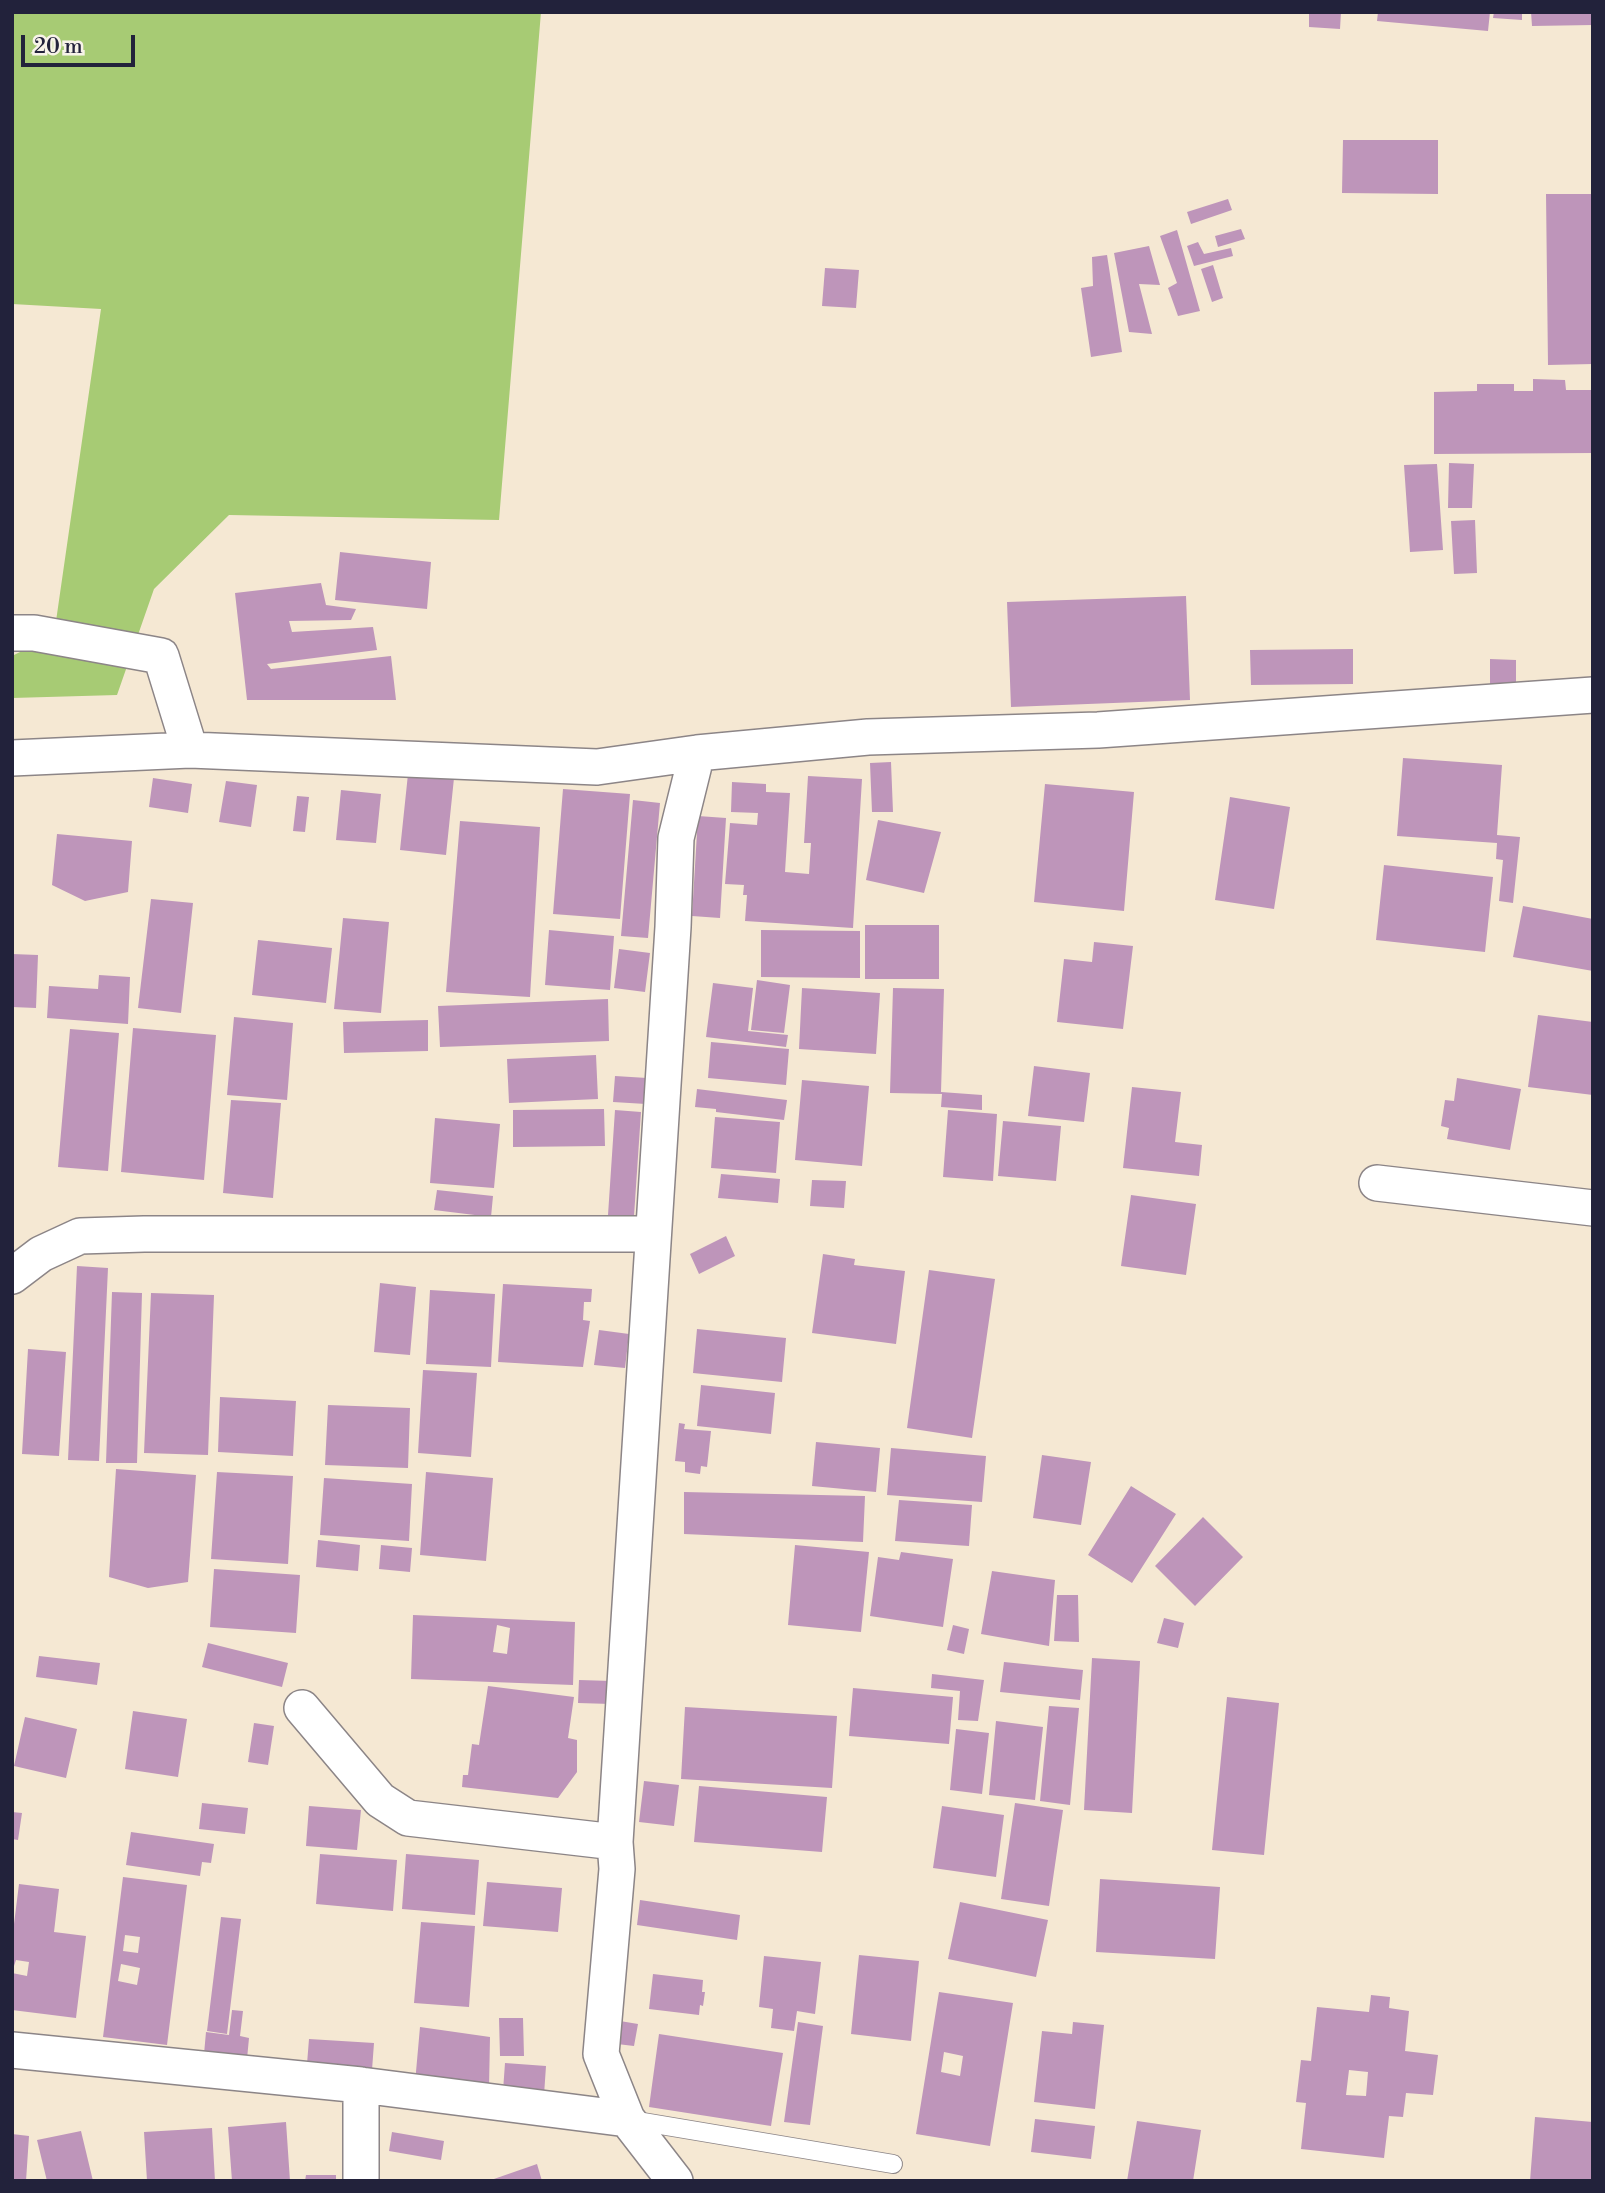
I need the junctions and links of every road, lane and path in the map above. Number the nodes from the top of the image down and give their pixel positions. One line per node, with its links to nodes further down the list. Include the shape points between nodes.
1 (12, 633): 3 (street, via 161,656)
2 (1593, 695): 4 (street, via 1098,730 869,737)
3 (190, 750): 4 (street, via 597,767); 5 (street)
4 (697, 753): 8 (street, via 676,838)
5 (12, 758)
6 (1377, 1183): 7 (street)
7 (1593, 1209)
8 (653, 1234): 9 (street, via 80,1236 41,1254); 11 (street)
9 (12, 1276)
10 (302, 1708): 11 (street, via 380,1800 408,1818)
11 (615, 1842): 14 (street, via 617,1869 601,2054)
12 (12, 2050): 13 (street)
13 (361, 2085): 14 (street); 16 (street)
14 (627, 2119): 15 (lane); 17 (street)
15 (893, 2164)
16 (361, 2181)
17 (675, 2181)

